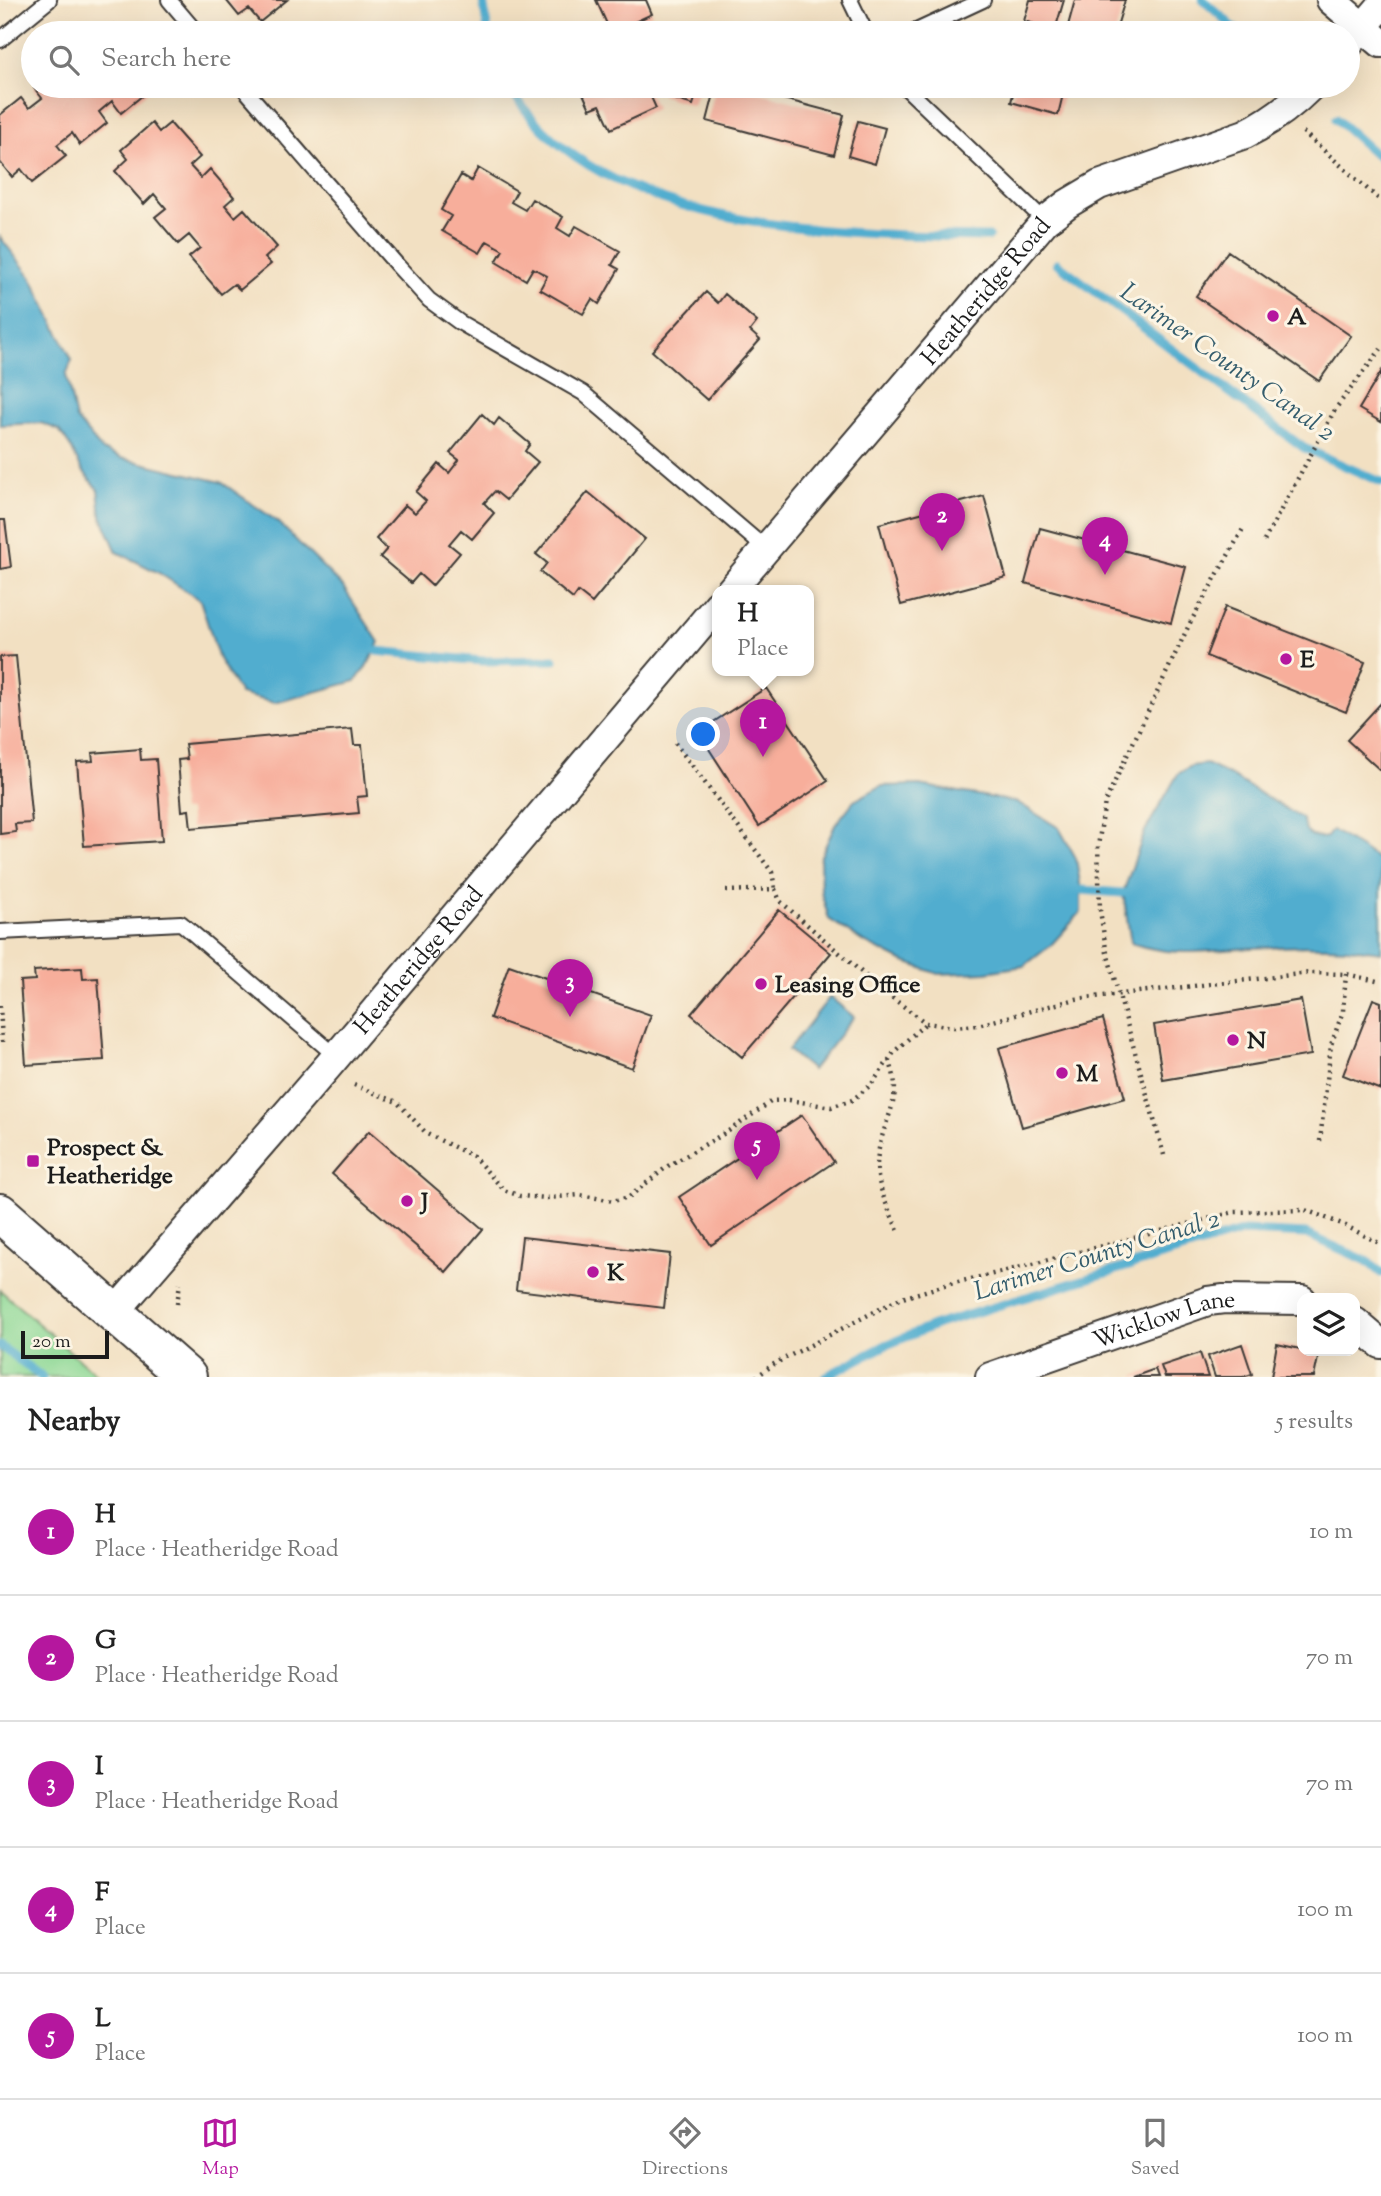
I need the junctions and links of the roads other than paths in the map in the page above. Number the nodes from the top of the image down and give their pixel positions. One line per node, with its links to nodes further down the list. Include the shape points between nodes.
1 (49, 0): 6 (lane)
2 (169, 0): 7 (lane)
3 (850, 0): 8 (lane)
4 (983, 0): 9 (lane)
5 (1331, 0): 10 (street)
6 (23, 21)
7 (187, 21)
8 (860, 21)
9 (938, 21)
10 (1356, 21)
11 (21, 23): 12 (lane)
12 (0, 40)
13 (252, 98): 17 (lane, via 429,300 583,393)
14 (917, 98): 16 (lane)
15 (1296, 100): 16 (street, Heatheridge Road, via 1245,134 1099,185)
16 (1045, 221): 17 (street, Heatheridge Road)
17 (766, 549): 18 (street, Heatheridge Road)
18 (735, 585)
19 (712, 612): 21 (street, Heatheridge Road)
20 (0, 932): 21 (lane, via 181,923)
21 (336, 1056): 24 (street, Heatheridge Road)
22 (0, 1213): 24 (main road)
23 (1297, 1300): 28 (street, Wicklow Lane, via 1208,1300)
24 (114, 1313): 27 (main road)
25 (1360, 1326): 26 (street)
26 (1381, 1344)
27 (187, 1377)
28 (990, 1377)

